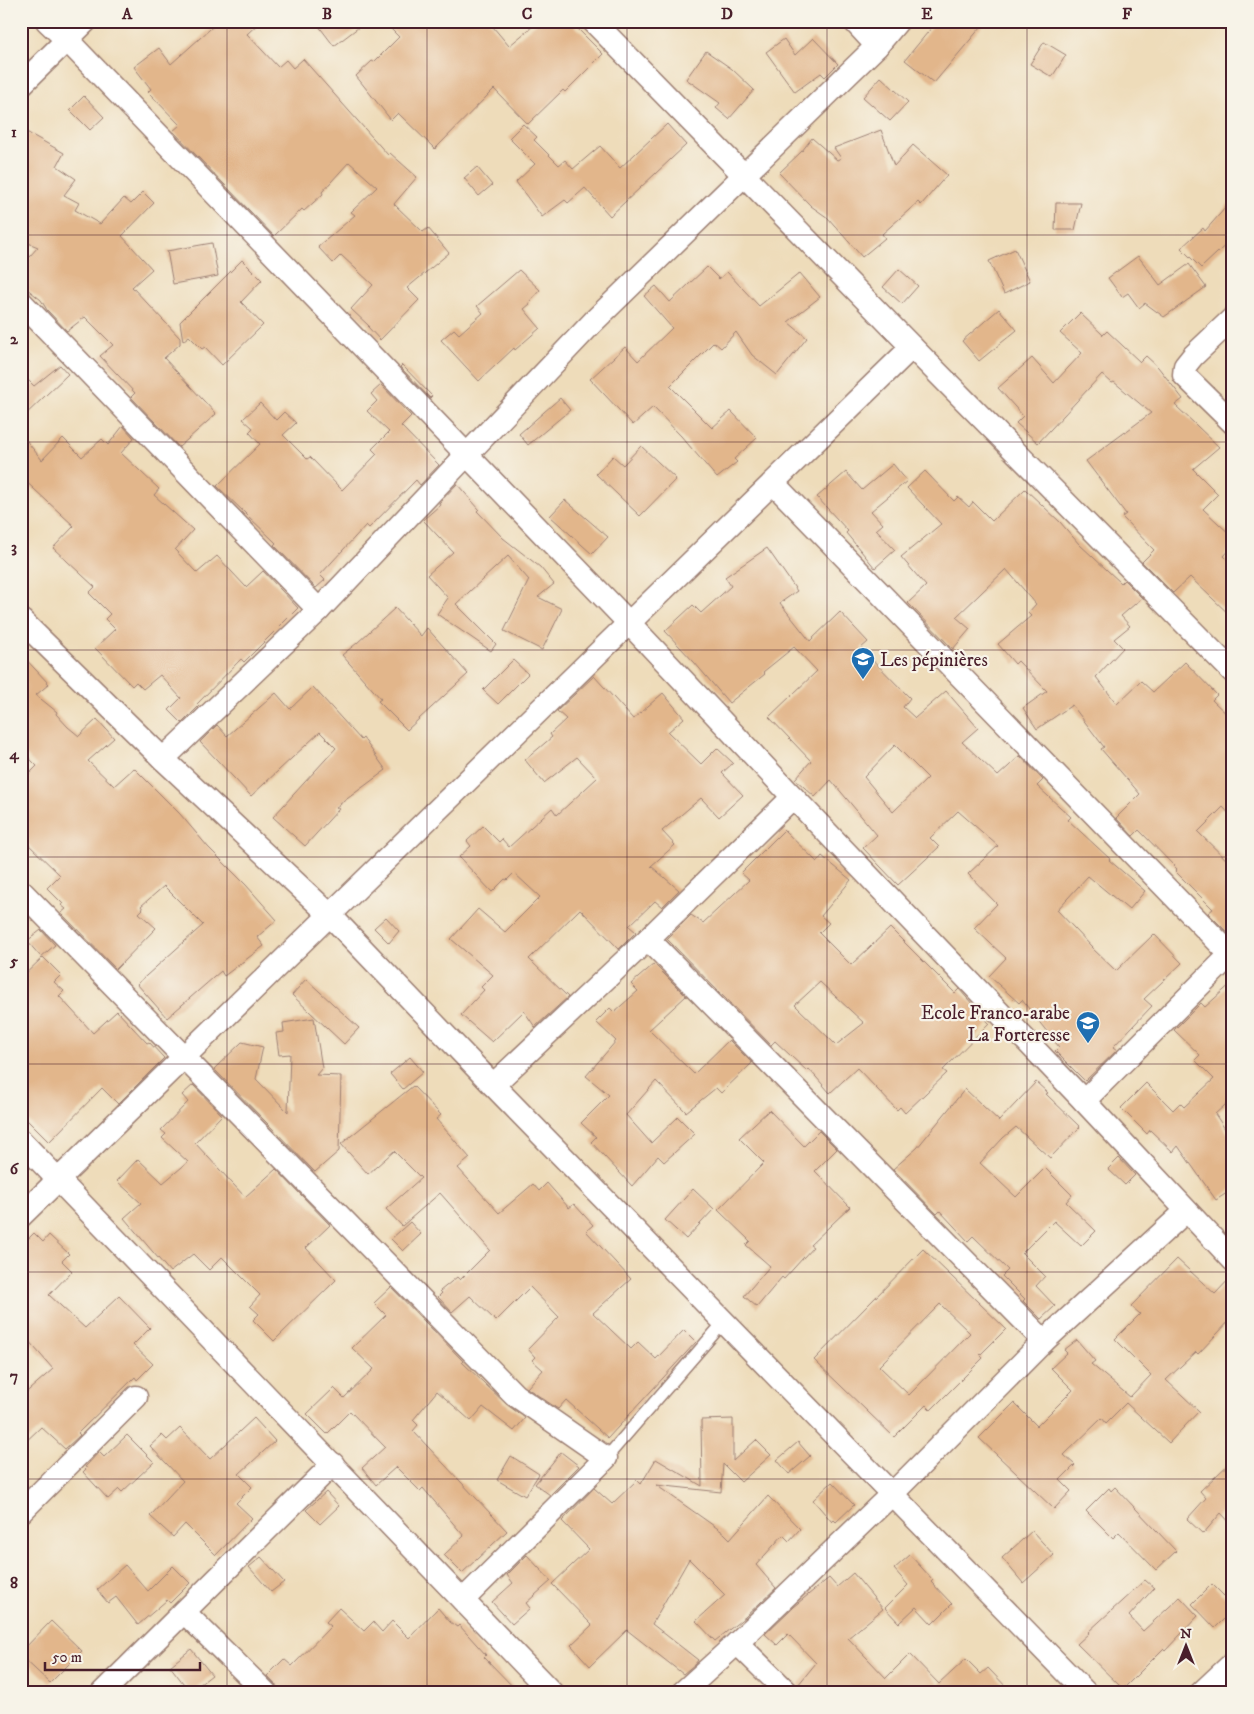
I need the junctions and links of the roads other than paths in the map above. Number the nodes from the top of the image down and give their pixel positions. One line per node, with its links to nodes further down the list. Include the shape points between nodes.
1 (47, 21): 6 (street)
2 (86, 21): 6 (street)
3 (593, 21): 9 (street)
4 (854, 21): 7 (street)
5 (898, 21): 7 (street)
6 (67, 40): 8 (street); 14 (street)
7 (877, 46): 9 (street)
8 (21, 85)
9 (744, 175): 12 (street); 14 (street, via 594,321)
10 (21, 302): 16 (street)
11 (1233, 318): 13 (street, via 1193,356 1185,366 1184,375)
12 (912, 347): 15 (street); 19 (street)
13 (1233, 423)
14 (466, 456): 16 (street); 18 (street)
15 (773, 483): 18 (street); 25 (street)
16 (319, 610): 20 (street)
17 (21, 620): 20 (street)
18 (629, 623): 21 (street); 23 (street)
19 (1233, 672)
20 (163, 759): 23 (street)
21 (793, 797): 24 (street); 28 (street)
22 (21, 891): 26 (street)
23 (330, 915): 26 (street); 27 (street)
24 (648, 939): 27 (street); 35 (street)
25 (1232, 954): 28 (street)
26 (184, 1056): 30 (street); 37 (street, via 515,1395)
27 (492, 1086): 34 (street)
28 (1084, 1100): 31 (street)
29 (21, 1141): 30 (street)
30 (59, 1179): 32 (street); 38 (street)
31 (1186, 1211): 33 (street); 35 (street)
32 (21, 1216)
33 (1233, 1260)
34 (723, 1323): 37 (lane); 39 (street)
35 (1044, 1341): 39 (street)
36 (136, 1397): 40 (street)
37 (606, 1458): 41 (street)
38 (333, 1464): 41 (street); 42 (street)
39 (891, 1495): 43 (street); 50 (street)
40 (21, 1512)
41 (463, 1600): 47 (street)
42 (184, 1612): 45 (street); 46 (street)
43 (737, 1643): 48 (street); 49 (street)
44 (1233, 1663): 51 (street)
45 (102, 1693)
46 (266, 1693)
47 (552, 1693)
48 (682, 1693)
49 (788, 1693)
50 (1086, 1693)
51 (1201, 1693)

